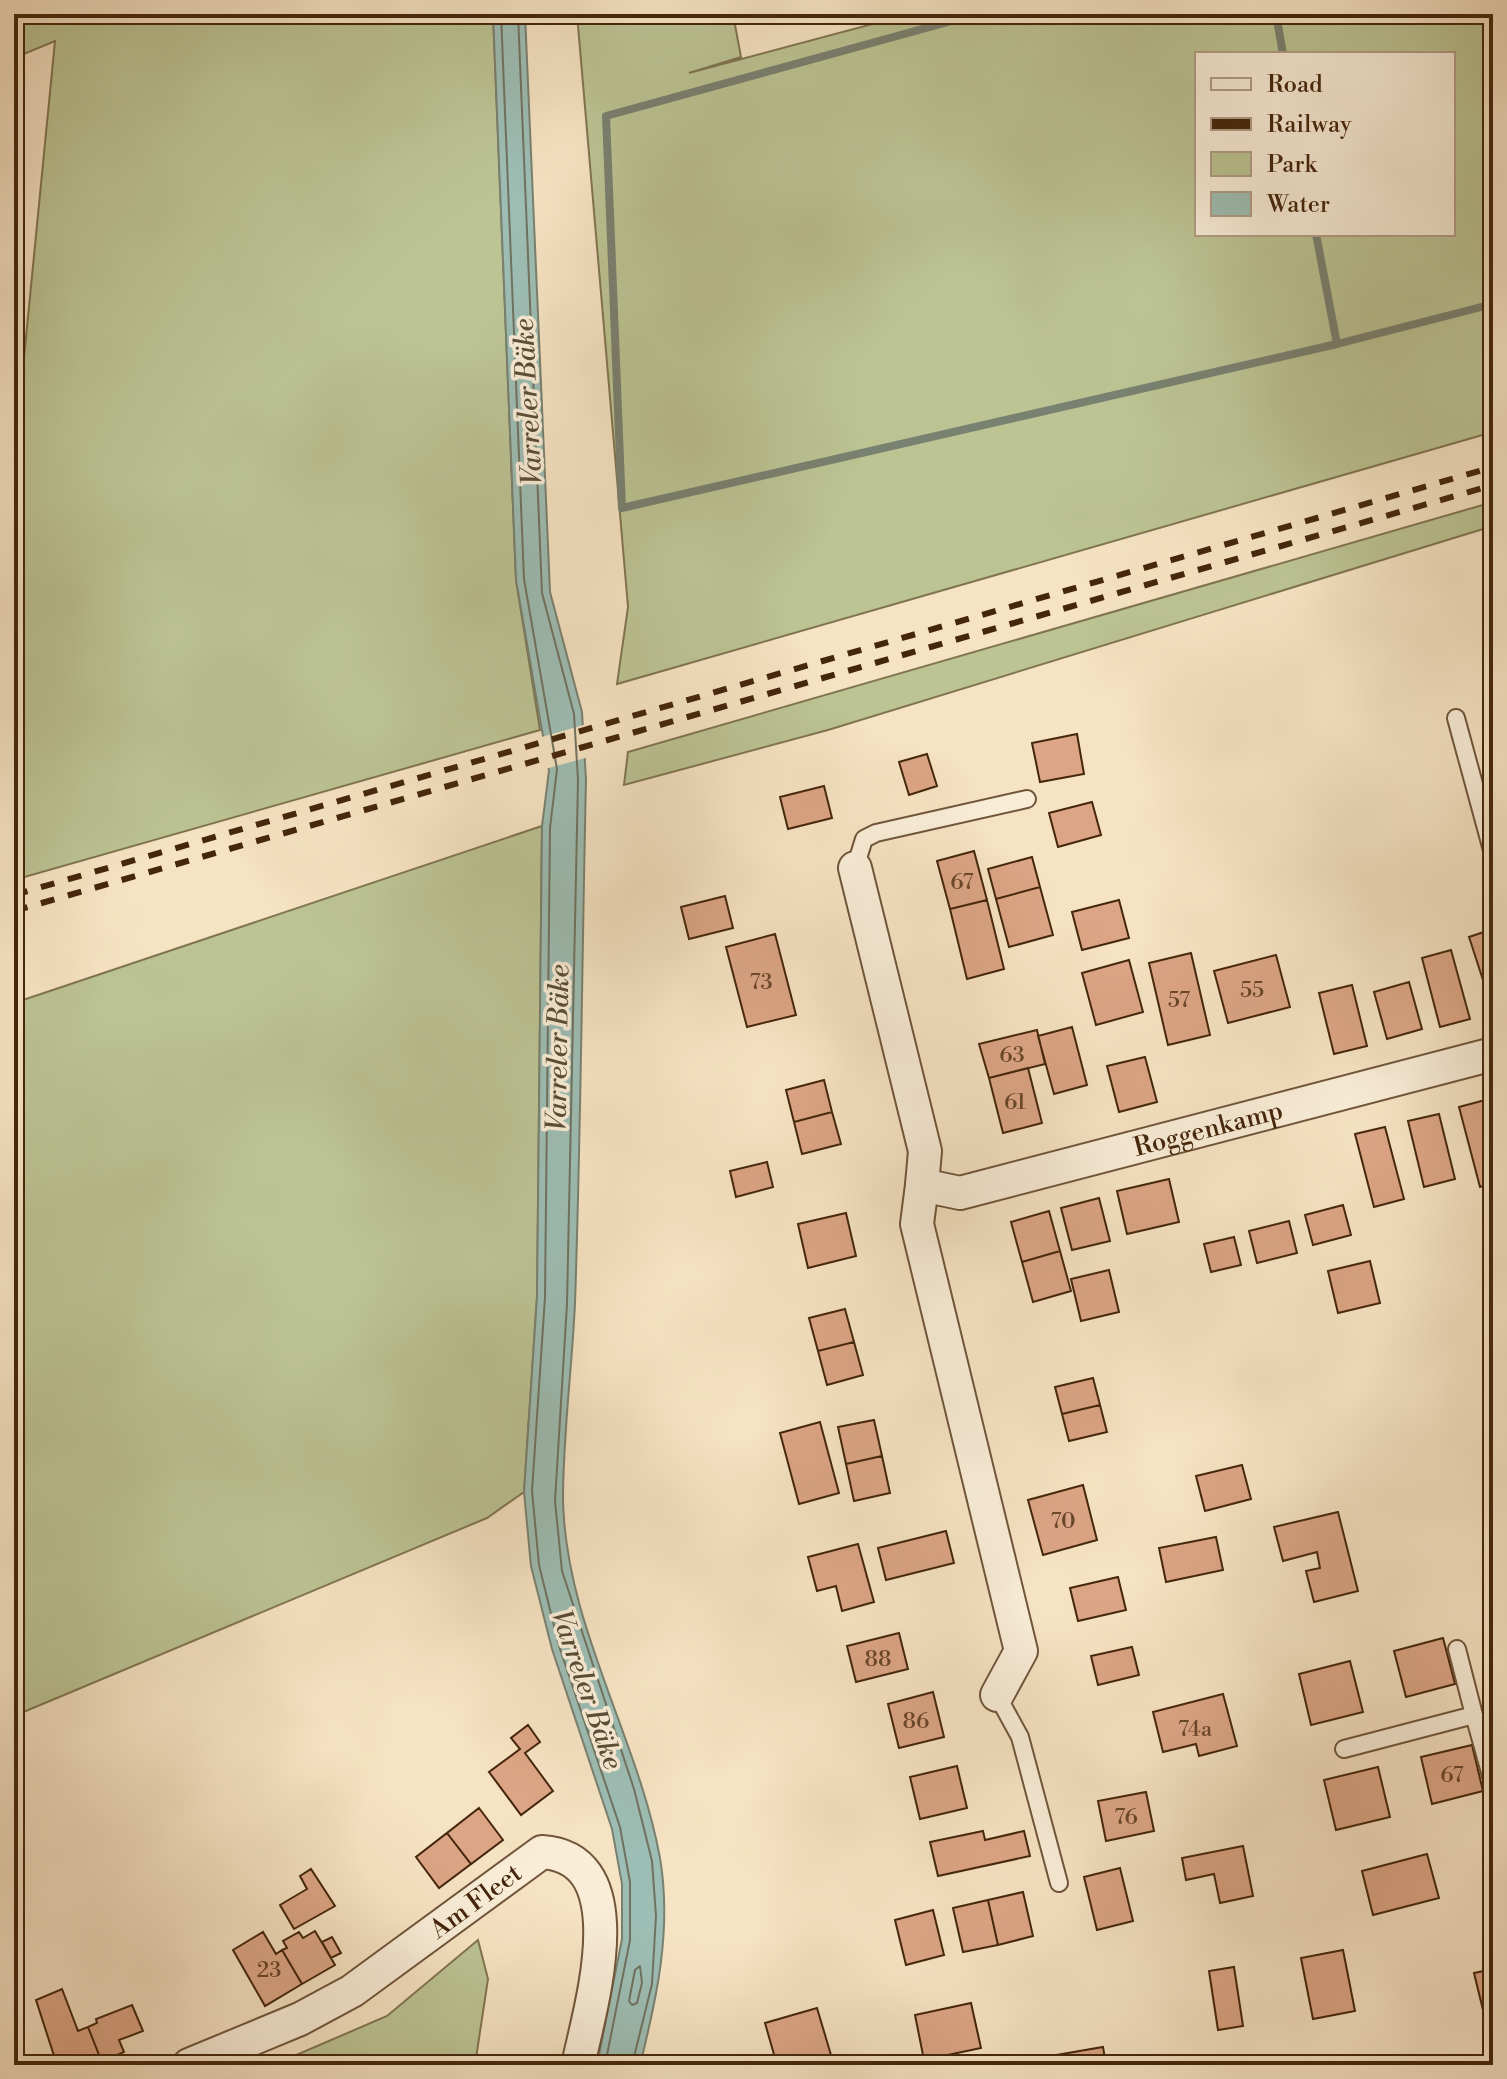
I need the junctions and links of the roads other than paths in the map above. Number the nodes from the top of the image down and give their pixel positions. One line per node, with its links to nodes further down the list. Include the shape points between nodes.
1 (1456, 718): 3 (lane)
2 (1027, 799): 4 (lane, via 876,833 864,839)
3 (1493, 854)
4 (855, 868): 6 (street, via 925,1151)
5 (1493, 1054): 6 (street, Roggenkamp, via 960,1193)
6 (922, 1185): 8 (street, via 917,1224 1021,1651)
7 (1457, 1649): 9 (lane)
8 (997, 1695): 12 (lane, via 1020,1737)
9 (1474, 1715): 10 (lane); 11 (lane)
10 (1344, 1749)
11 (1493, 1783)
12 (1059, 1883)
13 (189, 2065): 14 (street, Am Fleet, via 352,1991 542,1852 562,1854 584,1871 598,1897 602,1932)
14 (578, 2065)

